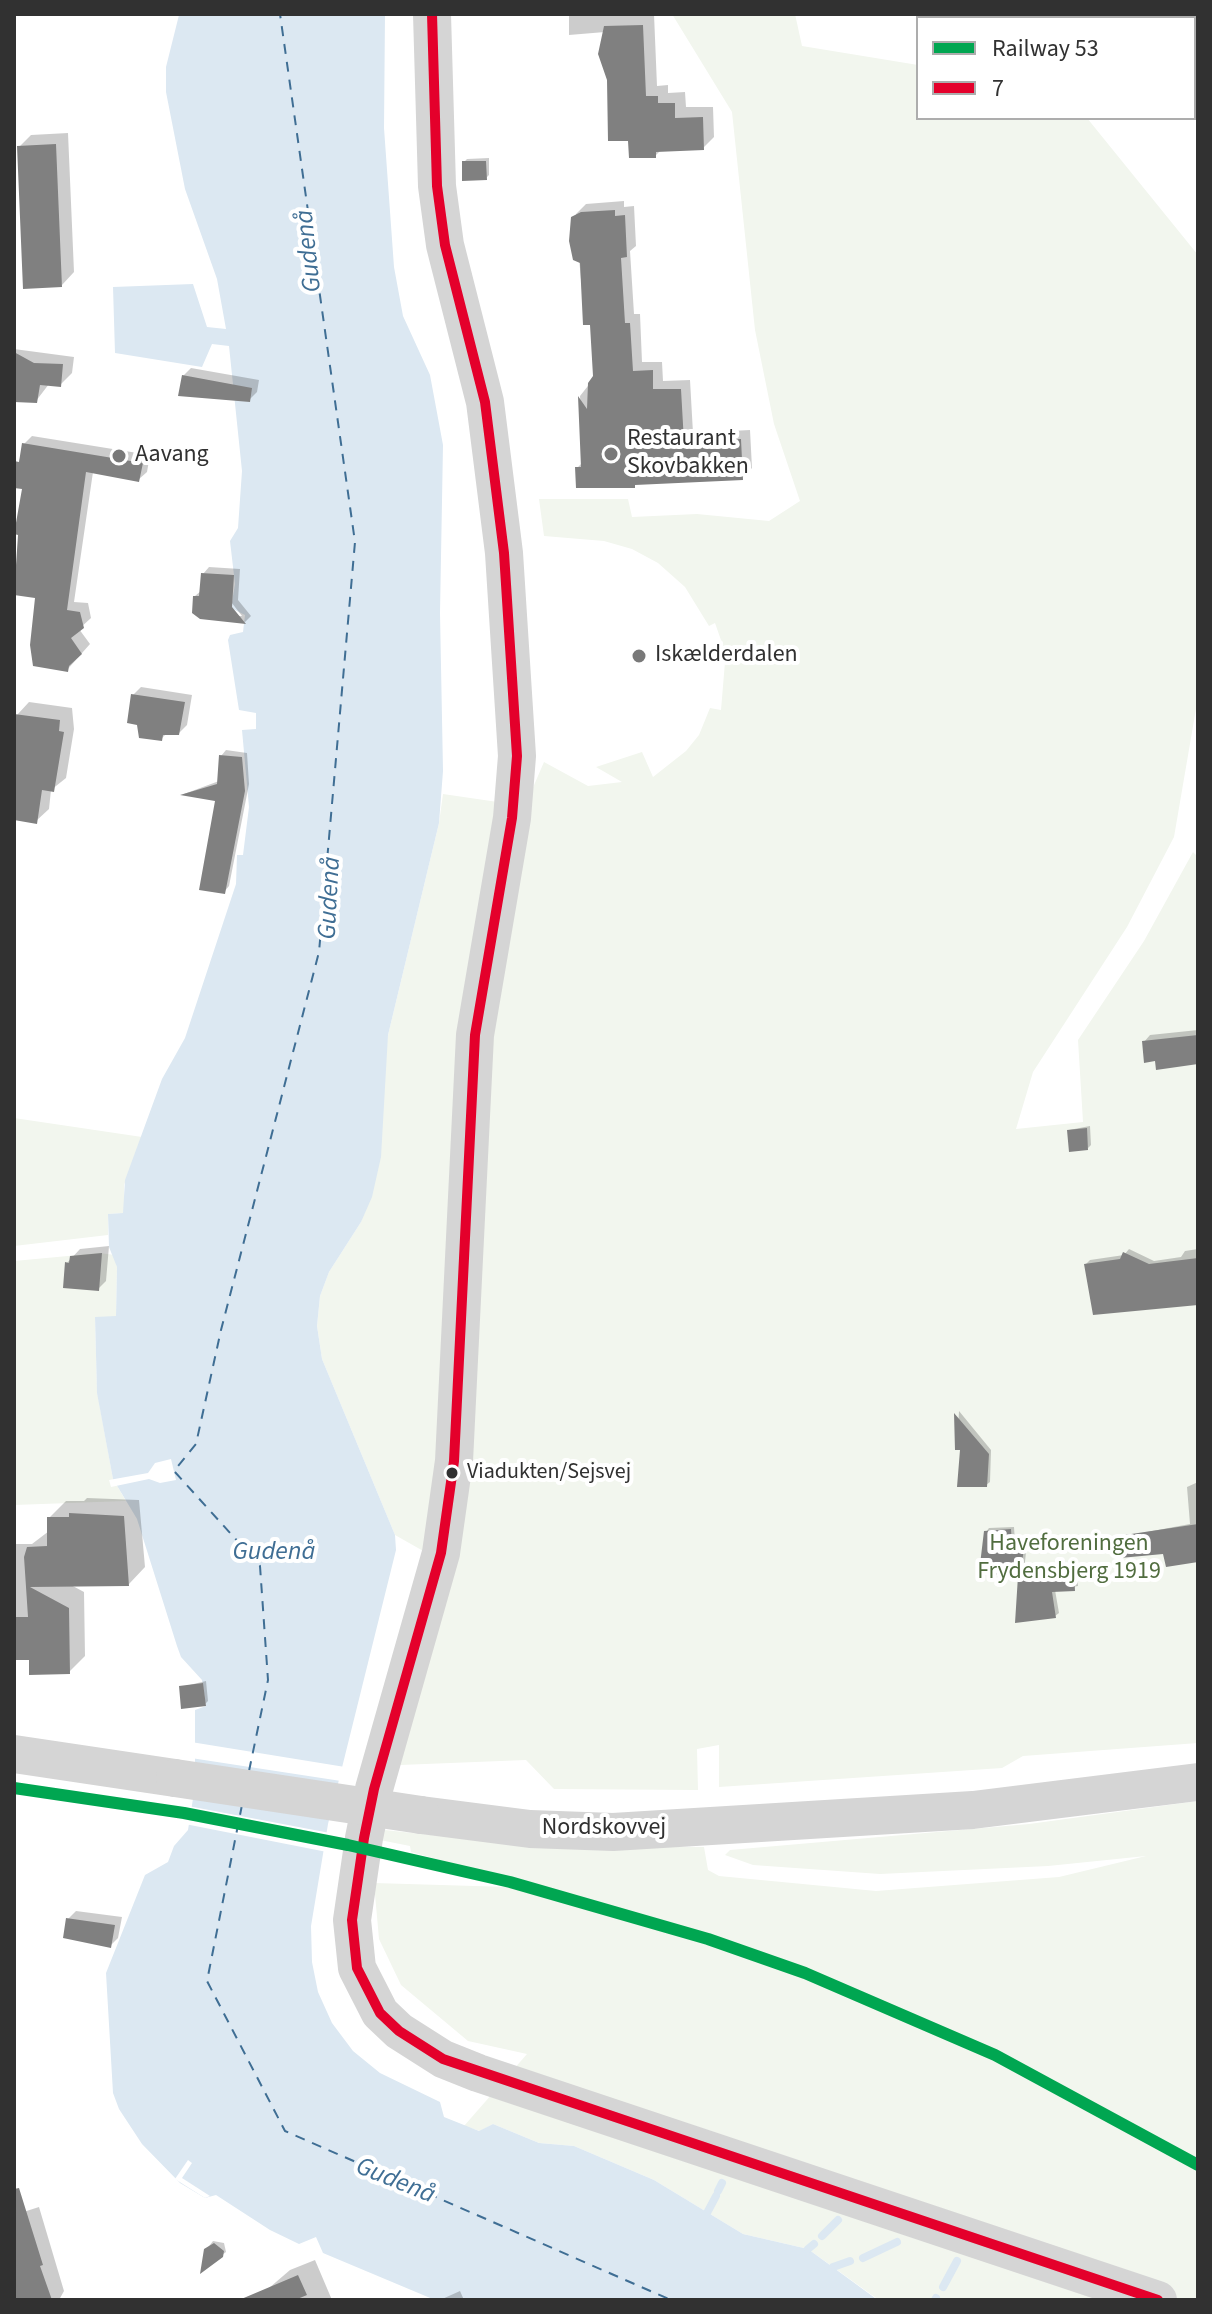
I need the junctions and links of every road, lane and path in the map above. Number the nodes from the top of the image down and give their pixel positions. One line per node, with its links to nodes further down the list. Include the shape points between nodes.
1 (432, 14): 4 (street, via 437,186 445,245 485,402 504,553 517,756 512,818 475,1035 454,1461 441,1553 364,1838 352,1920 357,1968 380,2013 399,2031 478,2073)
2 (14, 1754): 3 (street, Nordskovvej, bridge, via 421,1815 530,1829 613,1832 973,1810)
3 (1198, 1782)
4 (1158, 2300)

